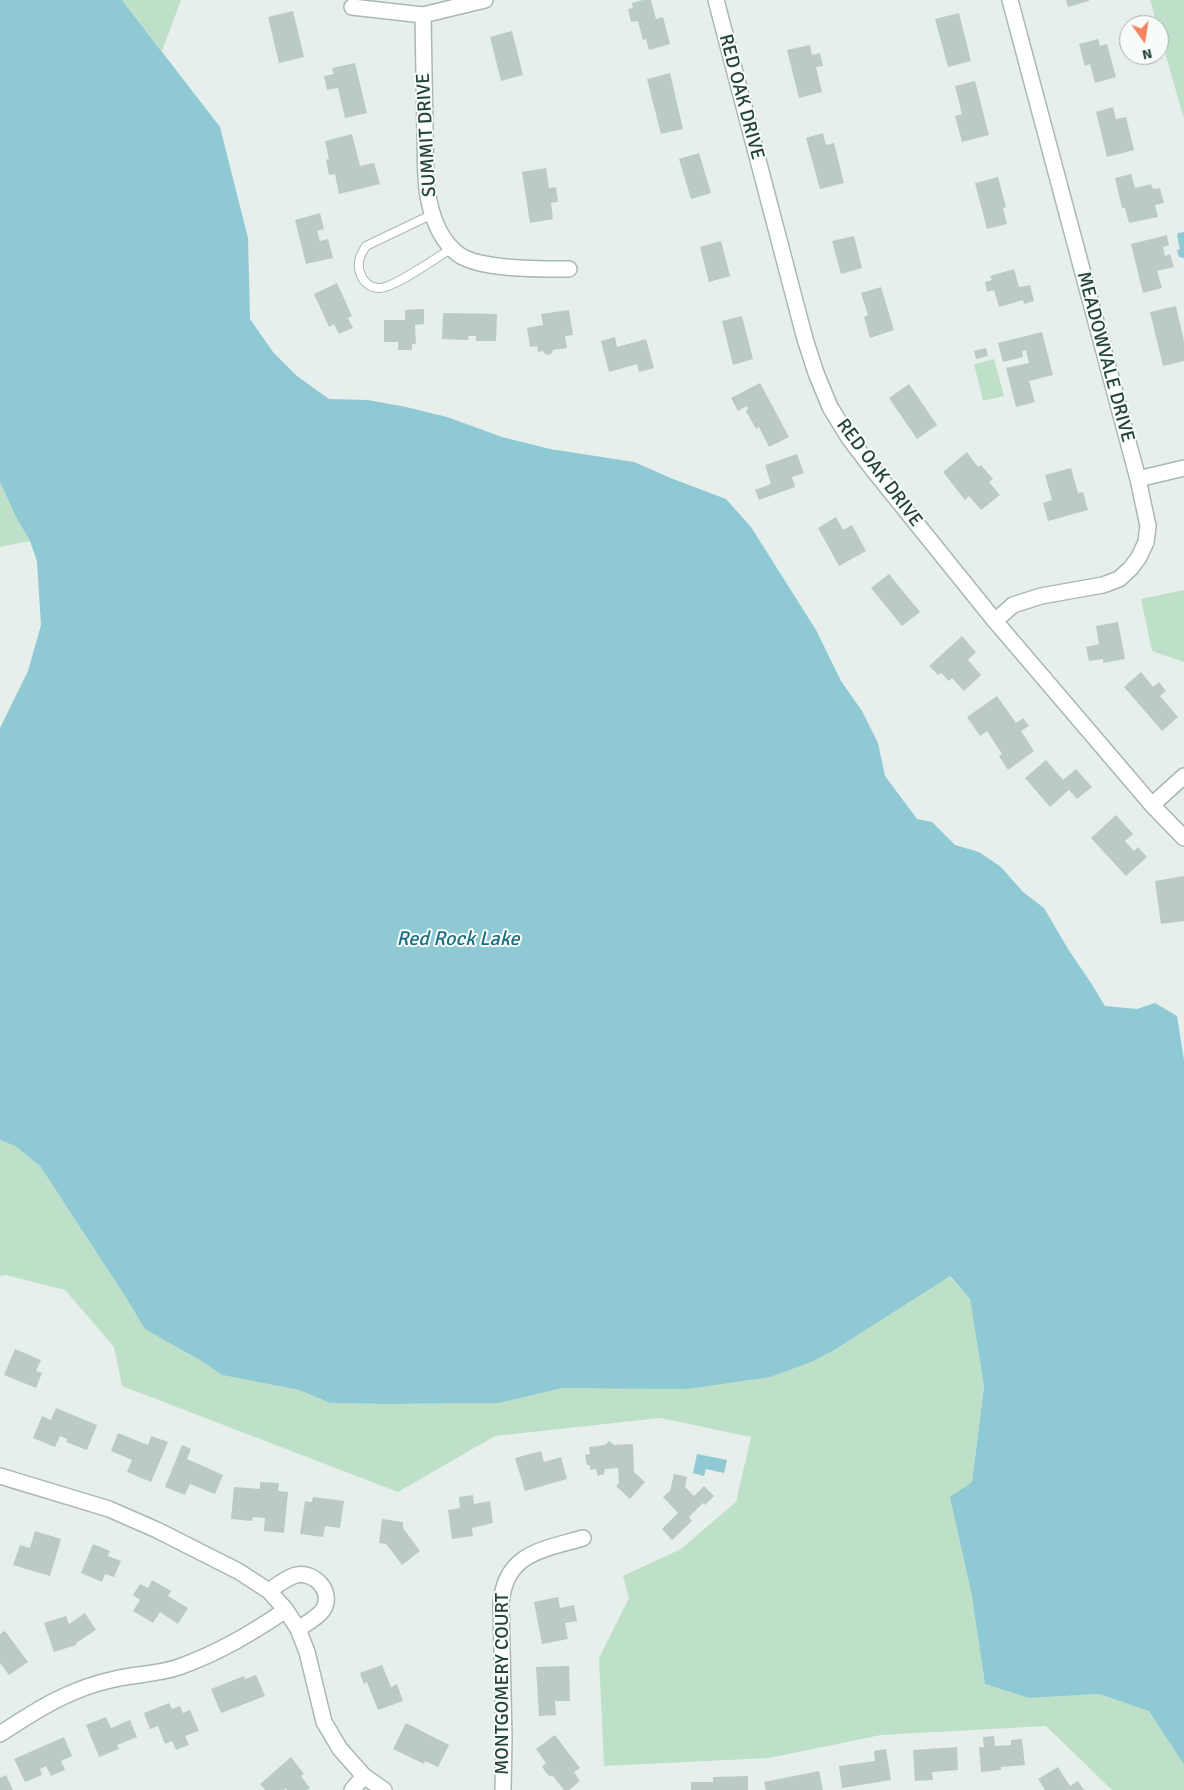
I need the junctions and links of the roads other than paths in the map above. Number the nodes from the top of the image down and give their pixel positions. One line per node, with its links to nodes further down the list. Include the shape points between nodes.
1 (485, 0): 5 (street)
2 (716, 0): 11 (street, RED OAK DRIVE, via 805,339 830,407 871,467)
3 (1010, 0): 10 (street, MEADOWVALE DRIVE)
4 (352, 7): 5 (street)
5 (422, 15): 6 (street, SUMMIT DRIVE, via 426,170)
6 (433, 214): 7 (street, SUMMIT DRIVE, via 446,243); 7 (lane, via 366,246 358,263 360,274 366,284 378,288 390,286)
7 (452, 248): 8 (street, SUMMIT DRIVE, via 475,262 527,269)
8 (569, 269)
9 (1184, 468): 10 (street)
10 (1138, 479): 11 (street, MEADOWVALE DRIVE, via 1148,526 1146,542 1131,568 1103,585 1041,596 1013,605)
11 (995, 621): 13 (street, RED OAK DRIVE)
12 (1184, 776): 13 (street)
13 (1152, 806): 14 (street, RED OAK DRIVE)
14 (1184, 838)
15 (0, 1476): 17 (street, via 109,1509 238,1570)
16 (583, 1538): 24 (street, MONTGOMERY COURT, via 527,1557 508,1574 502,1588)
17 (269, 1591): 18 (street); 19 (street, via 297,1575 308,1575 321,1584 326,1605 316,1617)
18 (286, 1610): 19 (street); 20 (street, via 242,1639 208,1656 176,1668 85,1686 42,1706)
19 (298, 1629): 21 (street, via 324,1722 340,1750)
20 (0, 1734)
21 (364, 1776): 22 (street); 23 (street)
22 (352, 1790)
23 (384, 1790)
24 (503, 1790)

